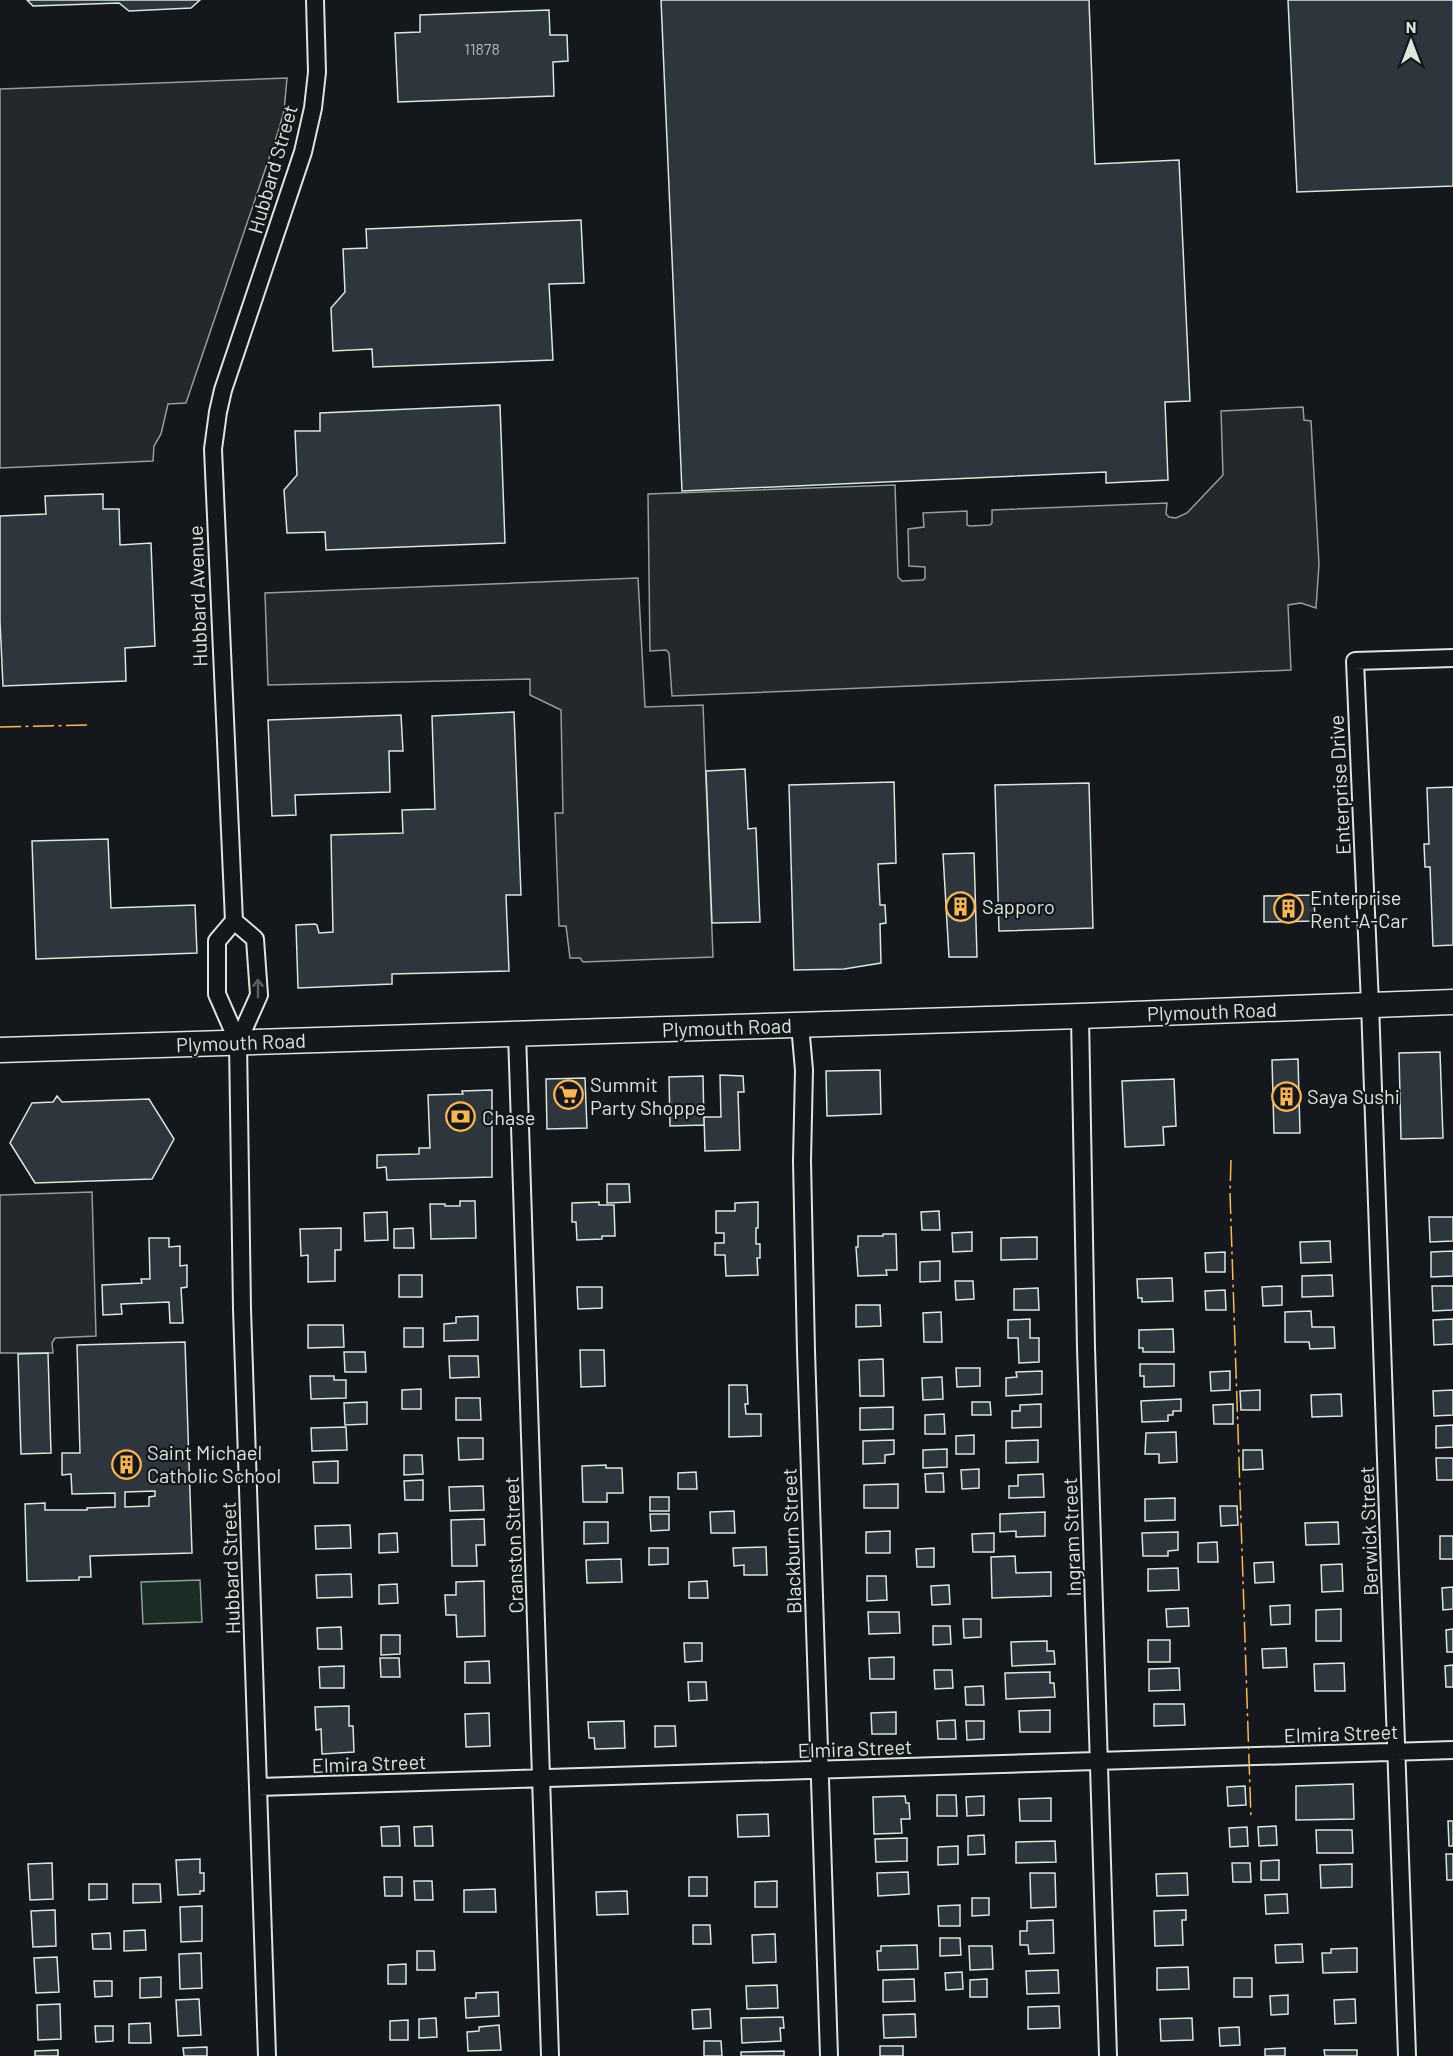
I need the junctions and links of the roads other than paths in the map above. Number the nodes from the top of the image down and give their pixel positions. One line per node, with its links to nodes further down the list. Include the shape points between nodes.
1 (315, 0): 2 (street, Hubbard Street, via 317,72 313,108 303,152)
2 (261, 277): 4 (street, Hubbard Avenue, via 223,390 213,449)
3 (1453, 658): 6 (street, Enterprise Drive, via 1355,661)
4 (234, 921): 10 (street, via 217,941 217,994); 10 (street, one-way to 4, via 259,995 255,939)
5 (1453, 1002): 6 (main road, Plymouth Road)
6 (1370, 1004): 7 (main road, Plymouth Road); 13 (street, Berwick Street)
7 (1080, 1016): 8 (main road, Plymouth Road); 14 (street, Ingram Street)
8 (800, 1025): 9 (main road, Plymouth Road); 15 (street, Blackburn Street)
9 (517, 1033): 10 (main road, Plymouth Road); 16 (street, Cranston Street)
10 (238, 1042): 11 (main road, Plymouth Road); 17 (street, Hubbard Street, via 242,1309)
11 (0, 1050)
12 (1453, 1750): 13 (street, Elmira Street)
13 (1397, 1752): 14 (street, Elmira Street); 22 (street, Berwick Street)
14 (1100, 1761): 15 (street, Elmira Street); 21 (street, Ingram Street)
15 (819, 1770): 16 (street, Elmira Street); 20 (street, Blackburn Street)
16 (542, 1778): 17 (street, Elmira Street); 19 (street, Cranston Street)
17 (258, 1787): 18 (street, Hubbard Street)
18 (267, 2056)
19 (550, 2056)
20 (829, 2056)
21 (1108, 2056)
22 (1407, 2056)

